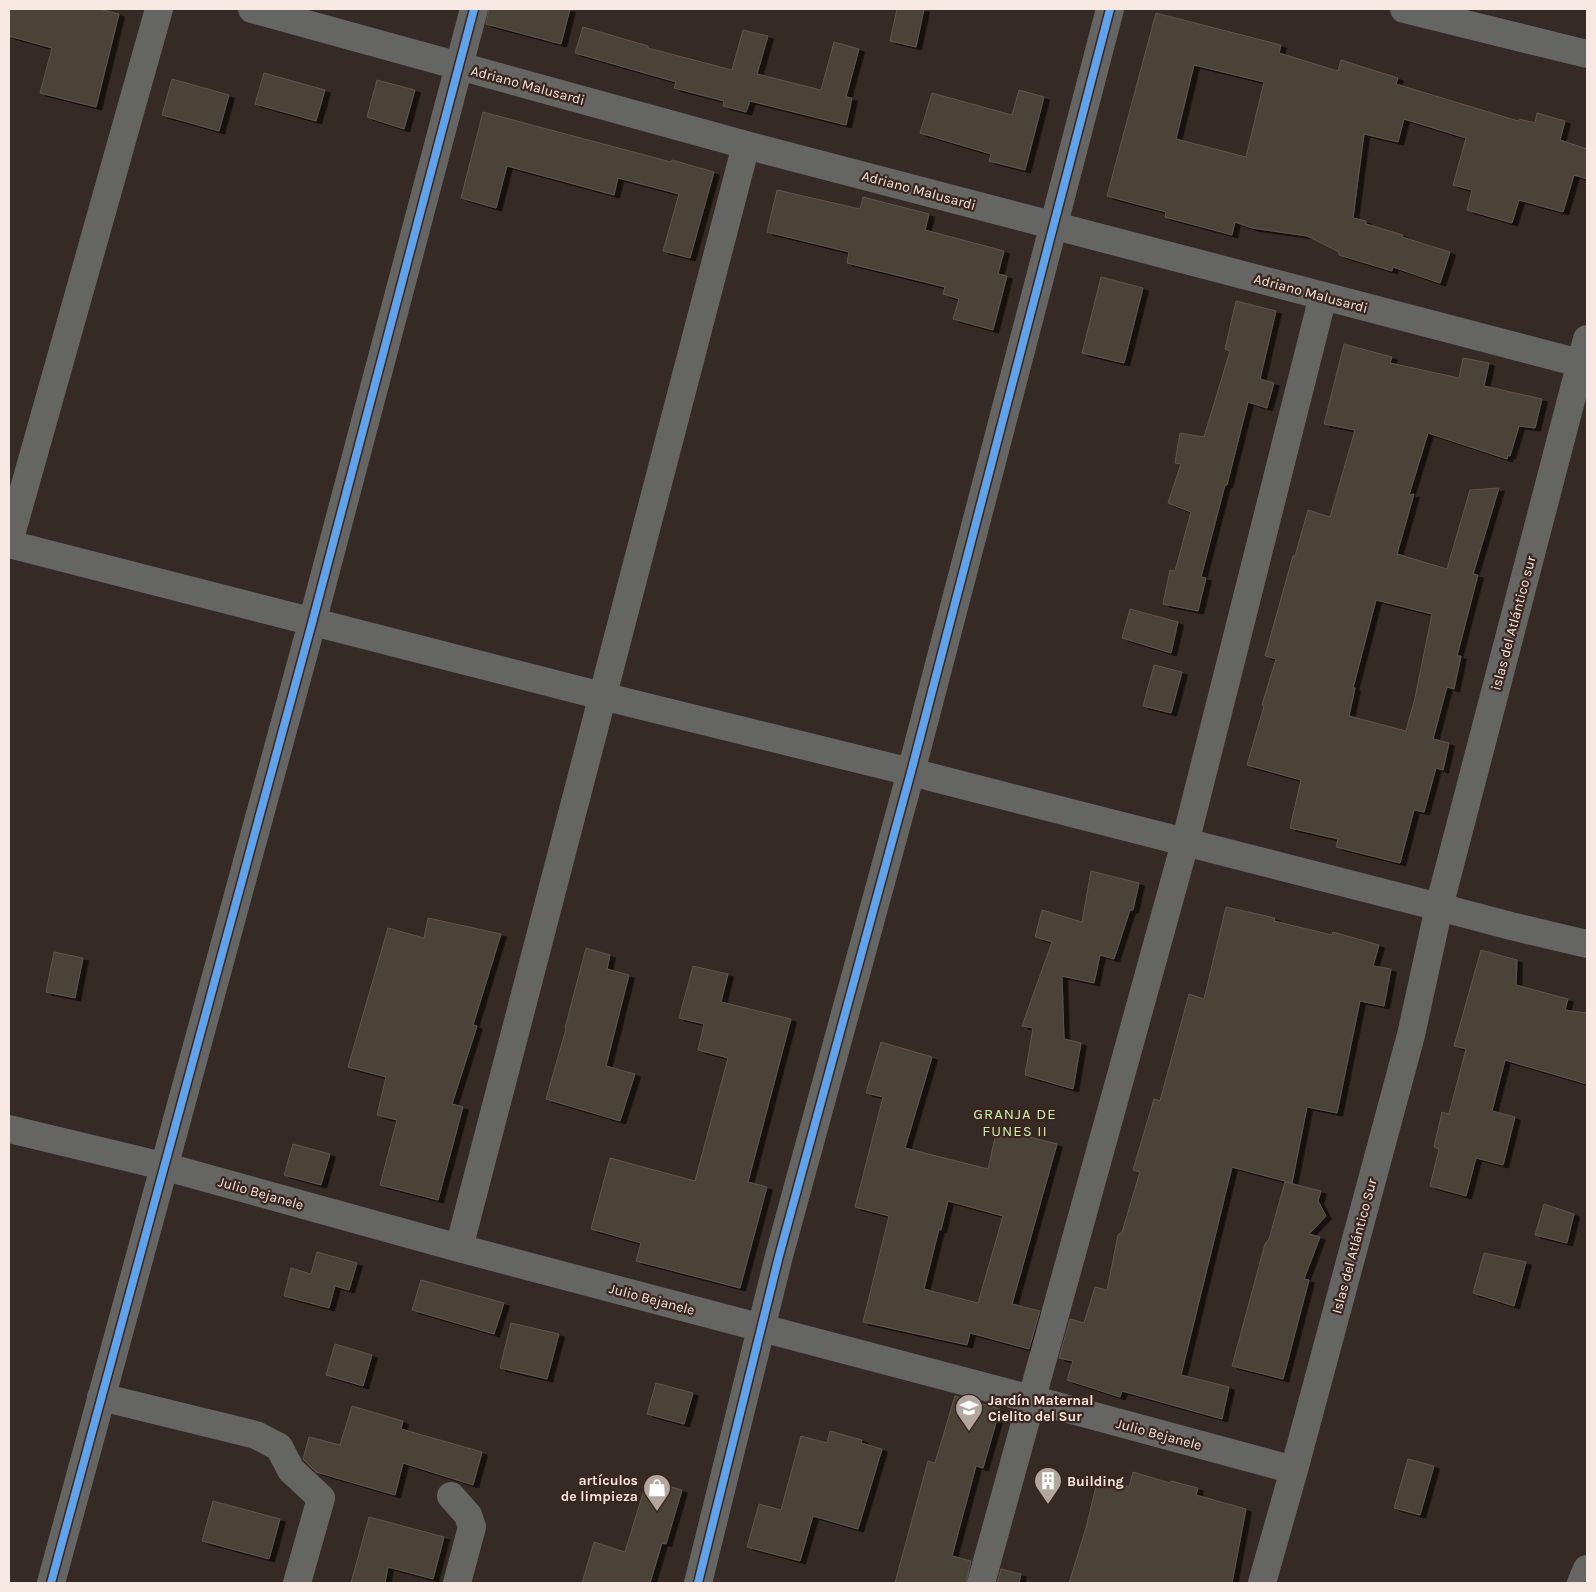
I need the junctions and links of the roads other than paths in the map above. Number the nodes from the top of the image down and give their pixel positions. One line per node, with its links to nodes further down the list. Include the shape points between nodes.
1 (160, 9): 12 (street)
2 (252, 9): 7 (street, Adriano Malusardi)
3 (474, 9): 7 (street)
4 (1110, 9): 9 (street)
5 (1404, 9): 6 (street)
6 (1587, 54)
7 (459, 66): 8 (street, Adriano Malusardi); 13 (street)
8 (746, 145): 9 (street, Adriano Malusardi); 14 (street)
9 (1053, 225): 10 (street, Adriano Malusardi); 15 (street)
10 (1323, 296): 11 (street, Adriano Malusardi); 16 (street)
11 (1585, 356): 17 (street, islas del Atlántico sur)
12 (9, 543): 13 (street)
13 (312, 623): 14 (street); 20 (street)
14 (602, 696): 15 (street); 21 (street)
15 (911, 772): 16 (street); 22 (street, via 781,1246)
16 (1185, 843): 17 (street); 24 (street)
17 (1439, 907): 18 (street); 25 (street, Islas del Atlántico Sur, via 1410,1035)
18 (1587, 944)
19 (9, 1129): 20 (street, Julio Bejanele)
20 (163, 1166): 21 (street, Julio Bejanele); 23 (street)
21 (459, 1248): 22 (street, Julio Bejanele)
22 (762, 1328): 24 (street, Julio Bejanele); 31 (street)
23 (101, 1397): 28 (street); 29 (street, via 256,1435 279,1447 291,1470 321,1498)
24 (1031, 1399): 25 (street, Julio Bejanele); 32 (street)
25 (1294, 1470): 33 (street, Islas del Atlántico Sur)
26 (451, 1496): 30 (street, via 468,1515 472,1527)
27 (1587, 1569): 34 (street)
28 (51, 1583)
29 (297, 1583)
30 (458, 1583)
31 (698, 1583)
32 (981, 1583)
33 (1262, 1583)
34 (1582, 1583)

